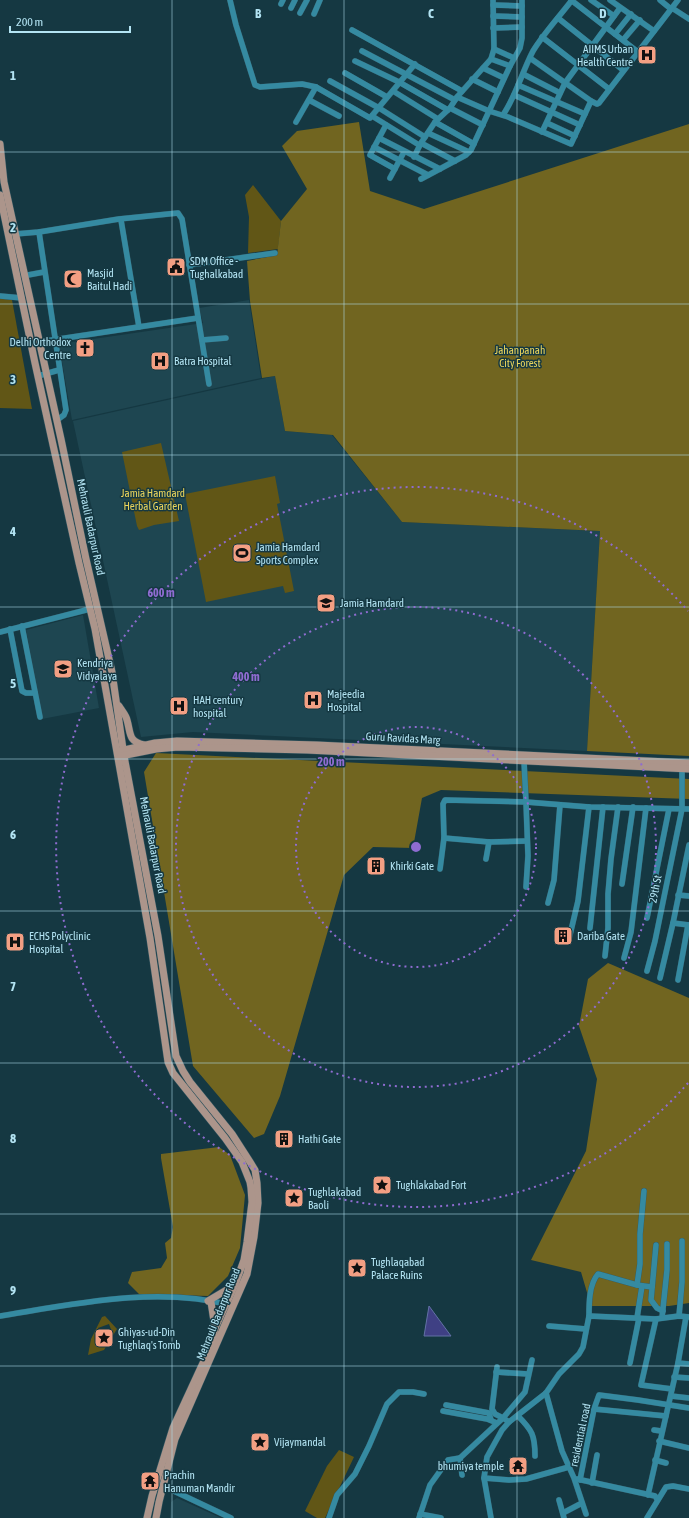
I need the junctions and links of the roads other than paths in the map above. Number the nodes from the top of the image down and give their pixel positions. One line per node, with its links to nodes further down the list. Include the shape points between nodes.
1 (230, 0): 54 (street, via 255,85 260,87 302,84)
2 (295, 0): 12 (street)
3 (308, 0): 9 (street); 15 (street)
4 (572, 0): 22 (street); 26 (street)
5 (591, 0): 19 (street)
6 (610, 0): 13 (street)
7 (678, 0): 14 (street)
8 (663, 1): 14 (street)
9 (319, 3): 16 (street)
10 (493, 3): 11 (street); 18 (street)
11 (522, 3): 21 (street)
12 (290, 8)
13 (620, 8): 17 (street); 19 (street)
14 (672, 8): 20 (street); 28 (street)
15 (300, 13)
16 (314, 14)
17 (631, 14): 23 (street); 29 (street)
18 (493, 16): 21 (street); 25 (street)
19 (614, 16): 26 (street)
20 (688, 16)
21 (522, 17): 24 (street)
22 (558, 18): 30 (street); 32 (street)
23 (640, 20): 28 (street); 31 (street)
24 (522, 27): 25 (street); 36 (street, via 522,42)
25 (493, 28): 33 (street)
26 (606, 28): 29 (street); 32 (street)
27 (352, 30): 40 (street)
28 (654, 31): 35 (street)
29 (615, 34): 31 (street)
30 (542, 37): 37 (street); 41 (street)
31 (623, 40): 35 (street)
32 (592, 46): 41 (street); 44 (street)
33 (494, 49): 36 (street); 38 (street)
34 (362, 51): 46 (street)
35 (638, 52): 44 (street)
36 (514, 58): 42 (street)
37 (530, 58): 47 (street); 52 (street)
38 (491, 59): 42 (street); 43 (street)
39 (355, 61): 51 (street)
40 (415, 64): 46 (street); 57 (street)
41 (578, 65): 52 (street); 55 (street)
42 (510, 66): 48 (street)
43 (483, 68): 48 (street); 49 (street)
44 (623, 70): 55 (street)
45 (345, 73): 61 (street)
46 (406, 74): 51 (street); 62 (street)
47 (523, 74): 53 (street); 59 (street)
48 (504, 78): 58 (street)
49 (472, 79): 57 (street); 58 (street)
50 (330, 81): 66 (street)
51 (400, 82): 56 (street); 67 (street)
52 (565, 83): 59 (street); 64 (street)
53 (518, 85): 60 (street); 65 (street)
54 (316, 87): 63 (street); 73 (street, via 368,118)
55 (608, 89): 64 (street, via 598,104)
56 (393, 91): 61 (street); 74 (street)
57 (462, 91): 62 (street)
58 (498, 92): 68 (street)
59 (560, 94): 65 (street)
60 (514, 95): 69 (street); 71 (street)
61 (387, 97): 66 (street)
62 (456, 98): 67 (street); 68 (street)
63 (308, 100): 72 (street); 75 (street)
64 (591, 101): 70 (street)
65 (556, 102): 69 (street); 70 (street)
66 (379, 108): 73 (street); 81 (street)
67 (449, 109): 74 (street); 78 (street)
68 (489, 111): 71 (street); 78 (street)
69 (552, 112): 76 (street); 79 (street)
70 (585, 114): 79 (street)
71 (503, 115): 80 (street)
72 (338, 116)
73 (372, 116): 77 (street)
74 (437, 121): 81 (street); 86 (street)
75 (296, 122)
76 (547, 122): 80 (street); 82 (street)
77 (386, 125): 83 (street); 85 (street)
78 (483, 125): 86 (street)
79 (580, 125): 82 (street)
80 (542, 132): 82 (street, via 570,145)
81 (426, 135): 85 (street); 89 (street)
82 (575, 136)
83 (379, 138): 87 (street); 88 (street)
84 (0, 144): 100 (main road, Mehrauli Badarpur Road)
85 (420, 144): 90 (street); 92 (street)
86 (474, 144): 89 (street)
87 (374, 147): 91 (street); 93 (street, via 371,157)
88 (404, 152): 90 (street); 91 (street)
89 (470, 152): 92 (street)
90 (414, 157): 94 (street)
91 (399, 160): 93 (street); 95 (street)
92 (455, 160): 94 (street)
93 (395, 168): 96 (street)
94 (440, 169): 95 (street)
95 (428, 175): 97 (street)
96 (390, 178)
97 (421, 179)
98 (0, 195): 100 (main road, Mehrauli Badarpur Road)
99 (121, 220): 101 (street); 104 (street, via 178,213 182,219); 110 (street)
100 (9, 223): 102 (main road, Mehrauli Badarpur Road); 108 (main road, Mehrauli Badarpur Road)
101 (39, 232): 102 (street); 105 (street)
102 (15, 234): 114 (main road, Mehrauli Badarpur Road)
103 (275, 253): 104 (street)
104 (189, 265): 109 (street)
105 (44, 272): 106 (street); 112 (street)
106 (28, 275)
107 (0, 295): 108 (street)
108 (22, 297): 117 (main road, Mehrauli Badarpur Road)
109 (198, 318): 110 (street); 113 (street)
110 (139, 327): 112 (street)
111 (226, 338): 113 (street)
112 (55, 340): 114 (street); 115 (street)
113 (202, 340): 118 (street)
114 (39, 342): 116 (main road, Mehrauli Badarpur Road)
115 (59, 370): 116 (street); 119 (street, via 66,410)
116 (46, 373): 117 (street); 119 (main road, Mehrauli Badarpur Road)
117 (38, 376): 120 (main road, Mehrauli Badarpur Road)
118 (209, 384)
119 (57, 420): 120 (main road, Mehrauli Badarpur Road)
120 (83, 566): 121 (main road, Mehrauli Badarpur Road); 126 (main road, Mehrauli Badarpur Road, via 112,672)
121 (90, 609): 122 (street); 129 (main road, Mehrauli Badarpur Road)
122 (22, 626): 123 (street); 125 (street)
123 (10, 629): 124 (street); 125 (street, via 22,691)
124 (0, 632)
125 (35, 693): 127 (street)
126 (118, 704): 128 (main road, via 127,719 132,739); 129 (main road, Mehrauli Badarpur Road)
127 (40, 717)
128 (146, 745): 129 (main road, Guru Ravidas Marg); 131 (main road, Guru Ravidas Marg, via 177,741 315,745)
129 (121, 754): 130 (main road, Guru Ravidas Marg, via 178,747 307,750); 165 (main road, Mehrauli Badarpur Road, via 168,1062 173,1073)
130 (524, 761): 132 (main road, Guru Ravidas Marg); 133 (street)
131 (689, 763)
132 (685, 769): 141 (street, 29th St)
133 (526, 802): 134 (street); 143 (street, via 445,800); 144 (street)
134 (560, 805): 135 (street); 154 (street, via 554,880)
135 (589, 807): 136 (street); 159 (street, via 578,901)
136 (603, 807): 137 (street); 158 (street)
137 (618, 807): 138 (street); 160 (street, via 611,859)
138 (633, 807): 139 (street); 150 (street)
139 (646, 808): 140 (street); 161 (street, via 631,932)
140 (669, 809): 141 (street); 155 (street)
141 (682, 809): 142 (street); 162 (street, 29th St)
142 (689, 810)
143 (444, 838): 145 (street); 148 (street)
144 (527, 841): 145 (street); 151 (street)
145 (489, 842): 147 (street)
146 (689, 845): 149 (street)
147 (486, 859)
148 (440, 869)
149 (686, 869): 152 (street)
150 (622, 884)
151 (526, 888)
152 (678, 895): 153 (street); 156 (street)
153 (689, 896)
154 (548, 903)
155 (647, 918)
156 (673, 923): 157 (street); 163 (street)
157 (688, 925): 164 (street)
158 (590, 928)
159 (569, 939)
160 (604, 956)
161 (624, 958)
162 (647, 971)
163 (660, 978)
164 (678, 980)
165 (228, 1136): 170 (main road, Mehrauli Badarpur Road, via 246,1170 252,1195 244,1260); 174 (main road, Mehrauli Badarpur Road, via 255,1170 258,1203 247,1274)
166 (644, 1191): 171 (street, via 640,1234)
167 (682, 1241): 178 (street)
168 (667, 1244): 175 (street)
169 (656, 1245): 172 (street)
170 (235, 1285): 173 (main road); 174 (main road, Mehrauli Badarpur Road)
171 (640, 1286): 172 (street); 177 (street, via 598,1274 594,1279); 180 (street)
172 (652, 1288): 175 (street, via 652,1303)
173 (209, 1301): 174 (street); 176 (street, via 117,1298); 183 (main road)
174 (229, 1305): 183 (main road, Mehrauli Badarpur Road); 223 (main road, Mehrauli Badarpur Road, via 210,1361 175,1439)
175 (663, 1311): 181 (street)
176 (0, 1316)
177 (588, 1316): 180 (street); 184 (street)
178 (679, 1316): 179 (street); 181 (street)
179 (688, 1317): 187 (street)
180 (638, 1318): 181 (street); 186 (street)
181 (659, 1318): 192 (street, via 641,1385)
182 (549, 1326): 184 (street)
183 (215, 1328): 223 (main road, Mehrauli Badarpur Road, via 211,1351 203,1362 173,1428)
184 (586, 1330): 193 (street, via 579,1354 558,1374)
185 (532, 1360): 189 (street)
186 (630, 1363)
187 (678, 1363): 188 (street); 190 (street)
188 (689, 1364)
189 (528, 1374): 204 (street, via 525,1392); 204 (street, via 496,1369 492,1409)
190 (674, 1377): 191 (street); 192 (street)
191 (689, 1378)
192 (672, 1389): 195 (street)
193 (546, 1393): 202 (street); 217 (street, via 559,1443)
194 (424, 1394): 235 (street, via 399,1392 387,1404 370,1446 352,1478 337,1495)
195 (671, 1396): 196 (street); 198 (street)
196 (689, 1398)
197 (446, 1404): 205 (street, via 489,1413)
198 (668, 1406): 199 (street); 200 (street, residential road, via 600,1394); 203 (street)
199 (689, 1408)
200 (594, 1409): 203 (street); 221 (street, residential road)
201 (443, 1411): 205 (street)
202 (518, 1416): 206 (street); 213 (street, via 530,1427 533,1434)
203 (666, 1416): 209 (street)
204 (502, 1418): 206 (street); 207 (street)
205 (491, 1420): 207 (street)
206 (510, 1422): 219 (street, via 502,1430 487,1457)
207 (497, 1423): 214 (street)
208 (654, 1430): 209 (street)
209 (661, 1431): 210 (street)
210 (659, 1441): 211 (street); 215 (street)
211 (689, 1448)
212 (597, 1455): 222 (street)
213 (535, 1456)
214 (460, 1458): 218 (street); 231 (street, via 449,1460 435,1477 429,1487)
215 (656, 1460): 216 (street); 225 (street)
216 (666, 1463)
217 (569, 1467): 219 (street, via 526,1479); 220 (street)
218 (462, 1475)
219 (484, 1478): 237 (street)
220 (574, 1478): 221 (street); 228 (street)
221 (580, 1480): 222 (street)
222 (592, 1483): 225 (street)
223 (159, 1484): 232 (main road, Mehrauli Badarpur Road); 233 (main road, Mehrauli Badarpur Road); 234 (street)
224 (689, 1489): 227 (street, via 668,1486)
225 (648, 1495): 227 (street, via 655,1496)
226 (559, 1500): 230 (street)
227 (657, 1500): 238 (street)
228 (582, 1503): 229 (street); 230 (street)
229 (586, 1514)
230 (563, 1515)
231 (420, 1516): 236 (street)
232 (147, 1518)
233 (156, 1518)
234 (232, 1518)
235 (329, 1518)
236 (441, 1518)
237 (491, 1518)
238 (647, 1518)

